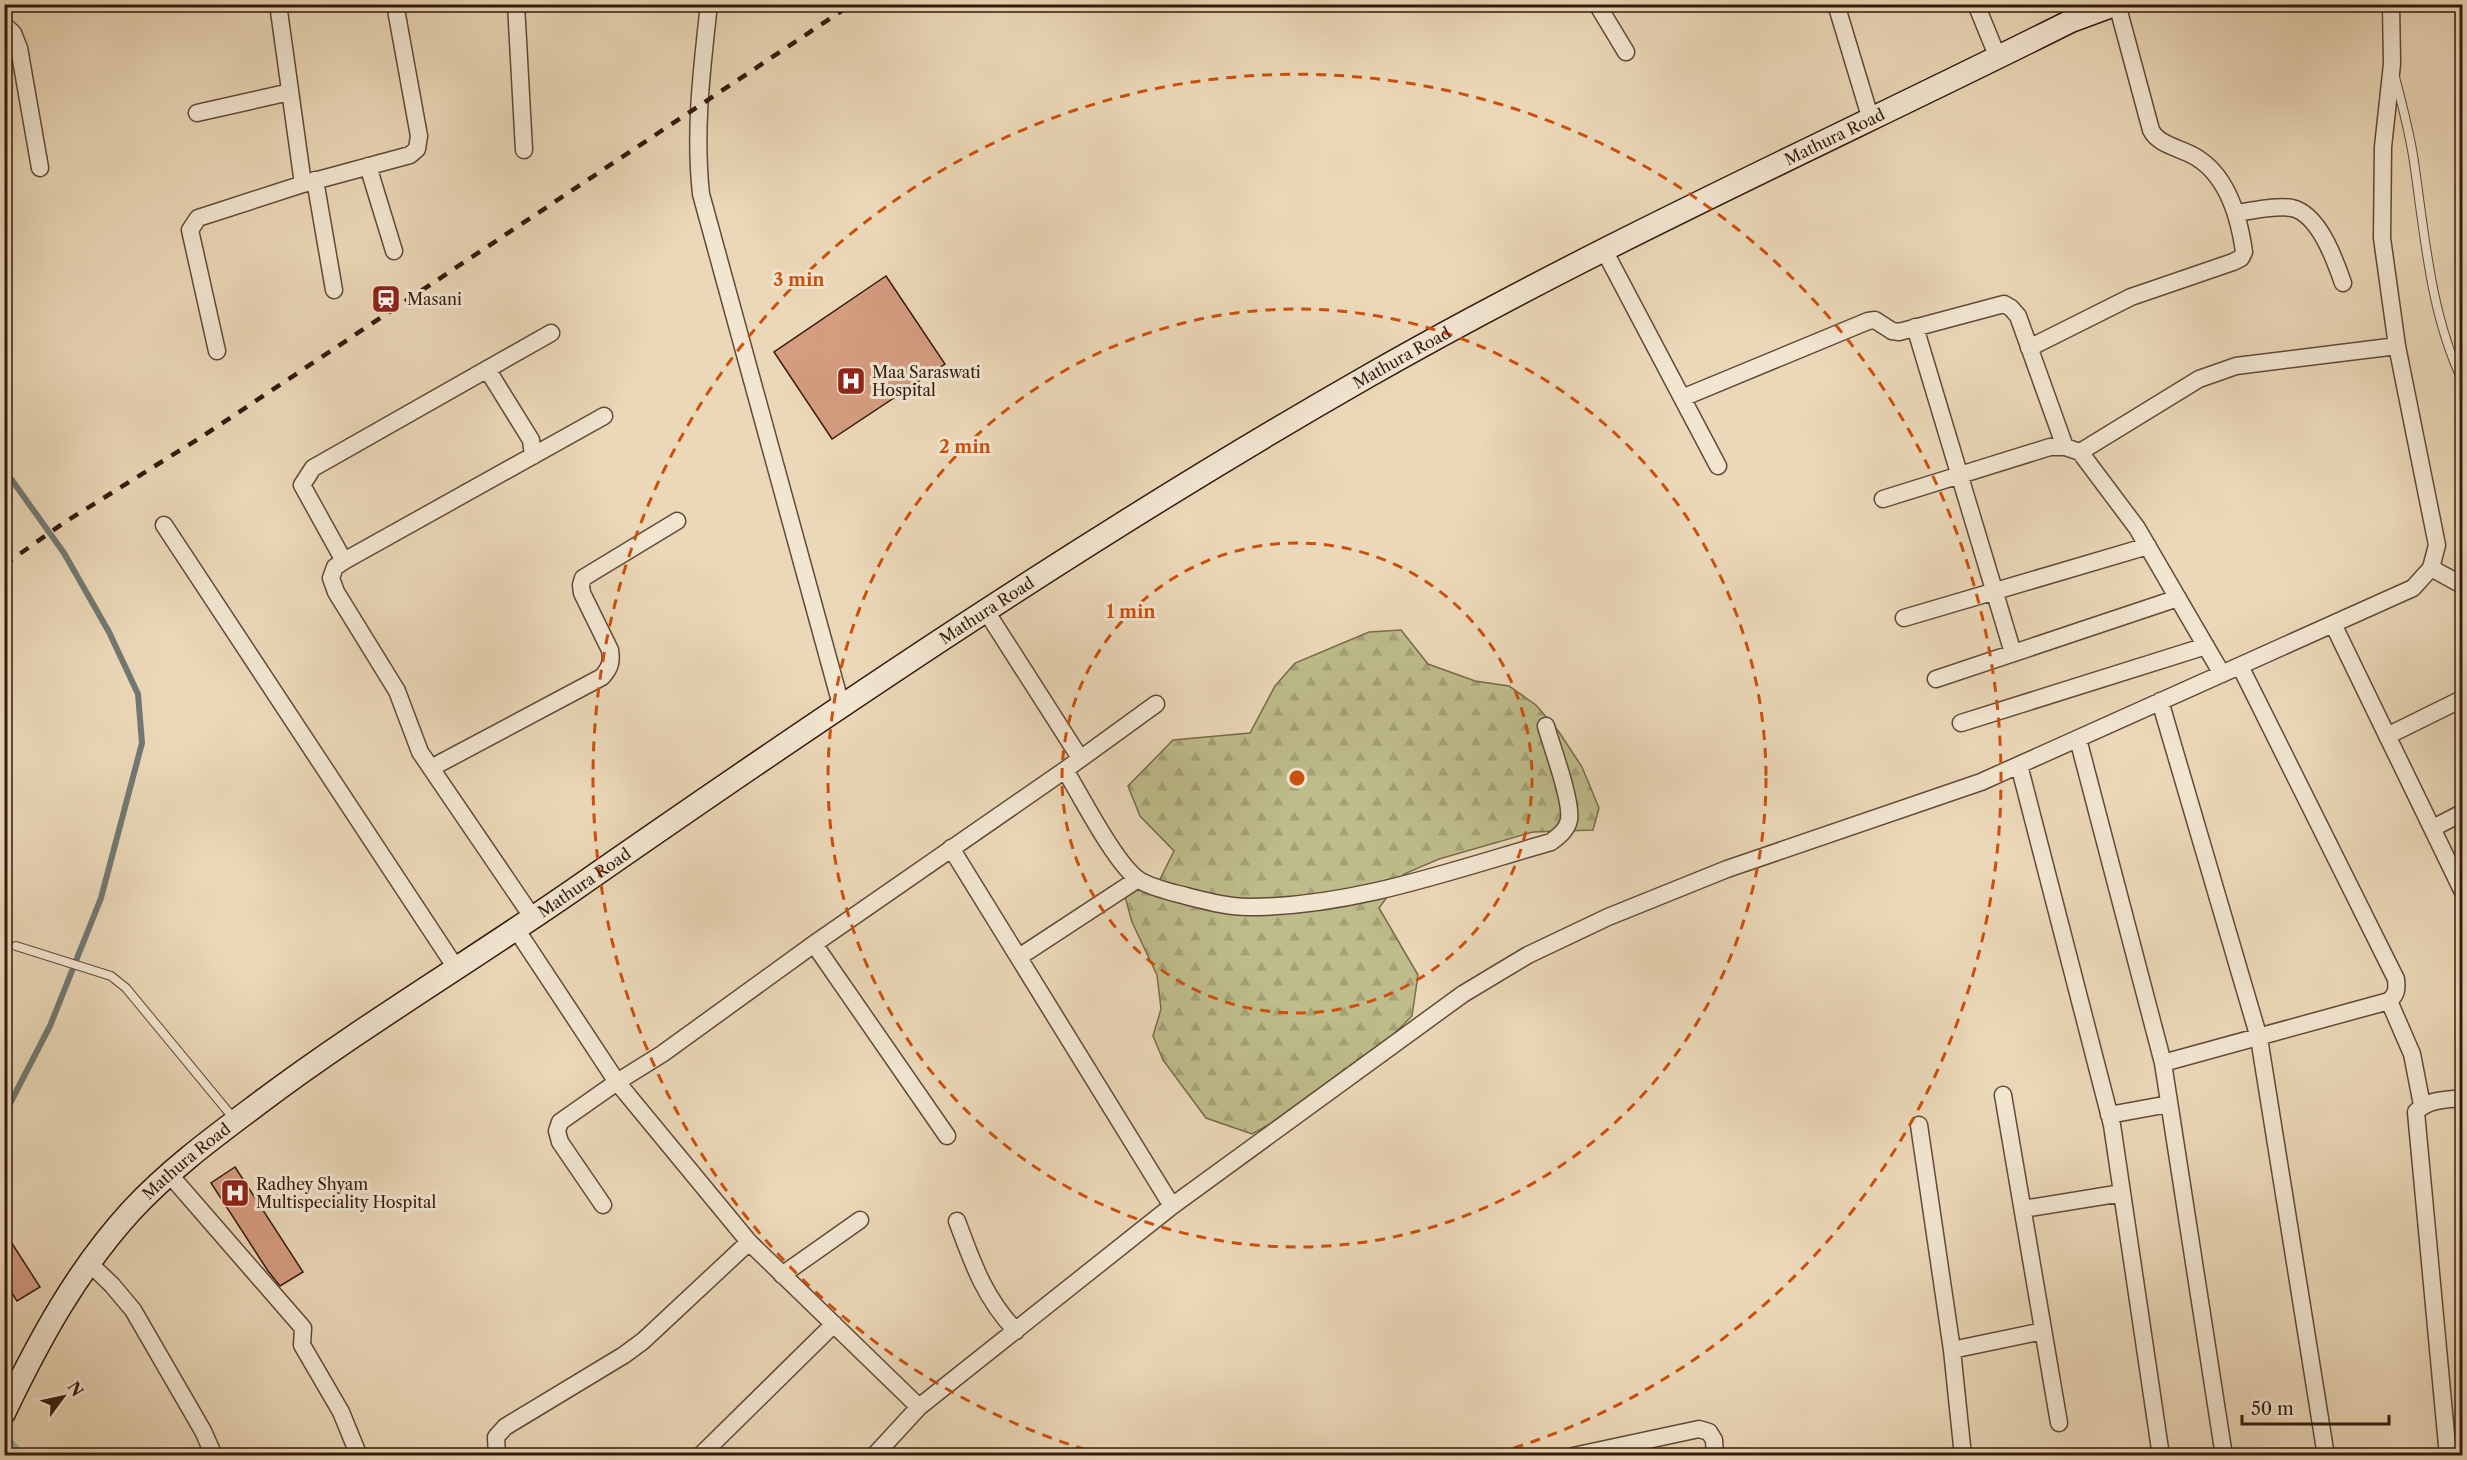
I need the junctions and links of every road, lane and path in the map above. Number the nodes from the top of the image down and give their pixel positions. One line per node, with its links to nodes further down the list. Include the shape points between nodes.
1 (278, 4): 14 (street)
2 (395, 4): 18 (street, via 419,136 417,149 410,155)
3 (516, 4): 17 (street)
4 (709, 4): 58 (street, via 698,107 701,194)
5 (1597, 4): 11 (street)
6 (1836, 4): 16 (street)
7 (1976, 4): 12 (street)
8 (2117, 4): 12 (main road, Mathura Road, via 2071,21); 21 (street, via 2153,135 2207,165)
9 (2391, 4): 13 (street)
10 (4, 25): 19 (street, via 13,33 19,48)
11 (1626, 52)
12 (1998, 58): 16 (main road, Mathura Road)
13 (2392, 64): 28 (street, via 2383,147 2382,238); 32 (lane, via 2414,161 2435,302)
14 (290, 92): 15 (street); 20 (street)
15 (197, 113)
16 (1871, 120): 22 (main road, Mathura Road)
17 (524, 150)
18 (368, 166): 20 (street); 23 (street)
19 (40, 168)
20 (309, 182): 25 (street); 30 (street, via 208,213 193,223 190,230)
21 (2236, 213): 24 (street, via 2284,208 2301,212 2323,236); 29 (street, via 2244,252 2241,258 2131,297)
22 (1604, 250): 33 (street); 48 (main road, Mathura Road, via 1372,374 1239,452)
23 (393, 251)
24 (2343, 283)
25 (334, 290)
26 (1915, 327): 29 (street, via 2004,304 2018,316); 33 (street, via 1899,332 1875,320 1868,321); 38 (street)
27 (551, 333): 31 (street)
28 (2397, 346): 35 (street, via 2217,371); 44 (street, via 2438,545)
29 (2029, 348): 35 (street)
30 (217, 351)
31 (487, 369): 36 (street, via 531,440); 43 (street, via 313,468 306,476 302,485 307,498)
32 (2463, 380)
33 (1682, 398): 37 (street)
34 (604, 416): 36 (street)
35 (2072, 449): 38 (street, via 2050,447); 42 (street)
36 (533, 456): 43 (street)
37 (1718, 466)
38 (1959, 476): 39 (street); 46 (street)
39 (1883, 499)
40 (677, 520): 66 (street, via 583,578 582,593 612,660 602,677)
41 (164, 525): 77 (street)
42 (2148, 546): 46 (street); 47 (street)
43 (344, 561): 66 (street, via 335,567 331,578 336,592 397,692 420,752)
44 (2431, 568): 45 (street); 50 (street, via 2413,588)
45 (2463, 585)
46 (1994, 591): 49 (street); 52 (street)
47 (2178, 598): 51 (street); 52 (street)
48 (986, 611): 58 (main road, Mathura Road); 64 (street)
49 (1904, 618)
50 (2332, 624): 53 (street); 62 (street)
51 (2206, 646): 54 (street); 60 (street)
52 (2013, 653): 55 (street)
53 (2240, 666): 54 (street); 78 (street, via 2396,979 2395,995)
54 (2222, 674): 57 (street)
55 (1936, 679)
56 (2463, 699): 62 (street)
57 (2160, 701): 63 (street); 79 (street)
58 (841, 705): 73 (main road, Mathura Road)
59 (1156, 705): 64 (street)
60 (1961, 723)
61 (1546, 726): 71 (street, via 1569,820 1563,833 1551,842 1386,889 1280,905 1247,907 1212,902)
62 (2387, 736): 69 (street)
63 (2078, 739): 65 (street); 80 (street)
64 (1080, 758): 67 (street)
65 (2019, 765): 86 (street); 93 (street, via 1961,789 1727,869 1608,917 1528,955 1463,994)
66 (431, 768): 73 (street)
67 (1065, 770): 70 (street); 71 (street, via 1121,862)
68 (2463, 813): 69 (street)
69 (2433, 828): 72 (street)
70 (951, 848): 74 (street); 76 (street)
71 (1138, 879): 76 (street)
72 (2463, 890)
73 (524, 924): 77 (main road, Mathura Road); 81 (street)
74 (814, 944): 81 (street); 89 (street)
75 (16, 946): 87 (lane, via 111,976 126,988)
76 (1019, 957): 93 (street)
77 (456, 968): 87 (main road, Mathura Road, via 307,1067)
78 (2389, 1001): 79 (street); 85 (street, via 2412,1054)
79 (2259, 1038): 80 (street); 117 (street)
80 (2163, 1063): 84 (street)
81 (617, 1082): 92 (street, via 560,1122 557,1131 560,1142); 97 (street)
82 (2003, 1095): 94 (street)
83 (2463, 1098): 85 (street)
84 (2169, 1104): 86 (street); 116 (street)
85 (2422, 1105): 118 (street, via 2416,1112 2416,1123)
86 (2109, 1115): 91 (street)
87 (236, 1121): 90 (main road, Mathura Road)
88 (1919, 1125): 103 (street)
89 (947, 1136)
90 (170, 1175): 98 (main road, Mathura Road, via 133,1209); 108 (street, via 303,1328 302,1345 341,1412)
91 (2122, 1192): 94 (street); 115 (street)
92 (603, 1205)
93 (1172, 1206): 102 (street)
94 (2023, 1209): 101 (street)
95 (860, 1220): 99 (street)
96 (957, 1221): 102 (street, via 987,1295)
97 (749, 1242): 99 (street); 109 (street, via 643,1341 505,1426 496,1437)
98 (89, 1263): 105 (main road, Mathura Road, via 61,1304); 107 (street, via 133,1310)
99 (782, 1275): 100 (street)
100 (834, 1324): 104 (street); 110 (street)
101 (2043, 1331): 103 (street); 106 (street)
102 (1016, 1332): 104 (street)
103 (1952, 1350): 114 (street)
104 (919, 1407): 111 (street)
105 (6, 1410)
106 (2059, 1423)
107 (214, 1455)
108 (359, 1455)
109 (497, 1455)
110 (700, 1455)
111 (874, 1455)
112 (1574, 1455): 113 (street, via 1700,1429 1709,1432 1714,1440)
113 (1715, 1455)
114 (1963, 1455)
115 (2161, 1455)
116 (2224, 1455)
117 (2326, 1455)
118 (2448, 1455)

